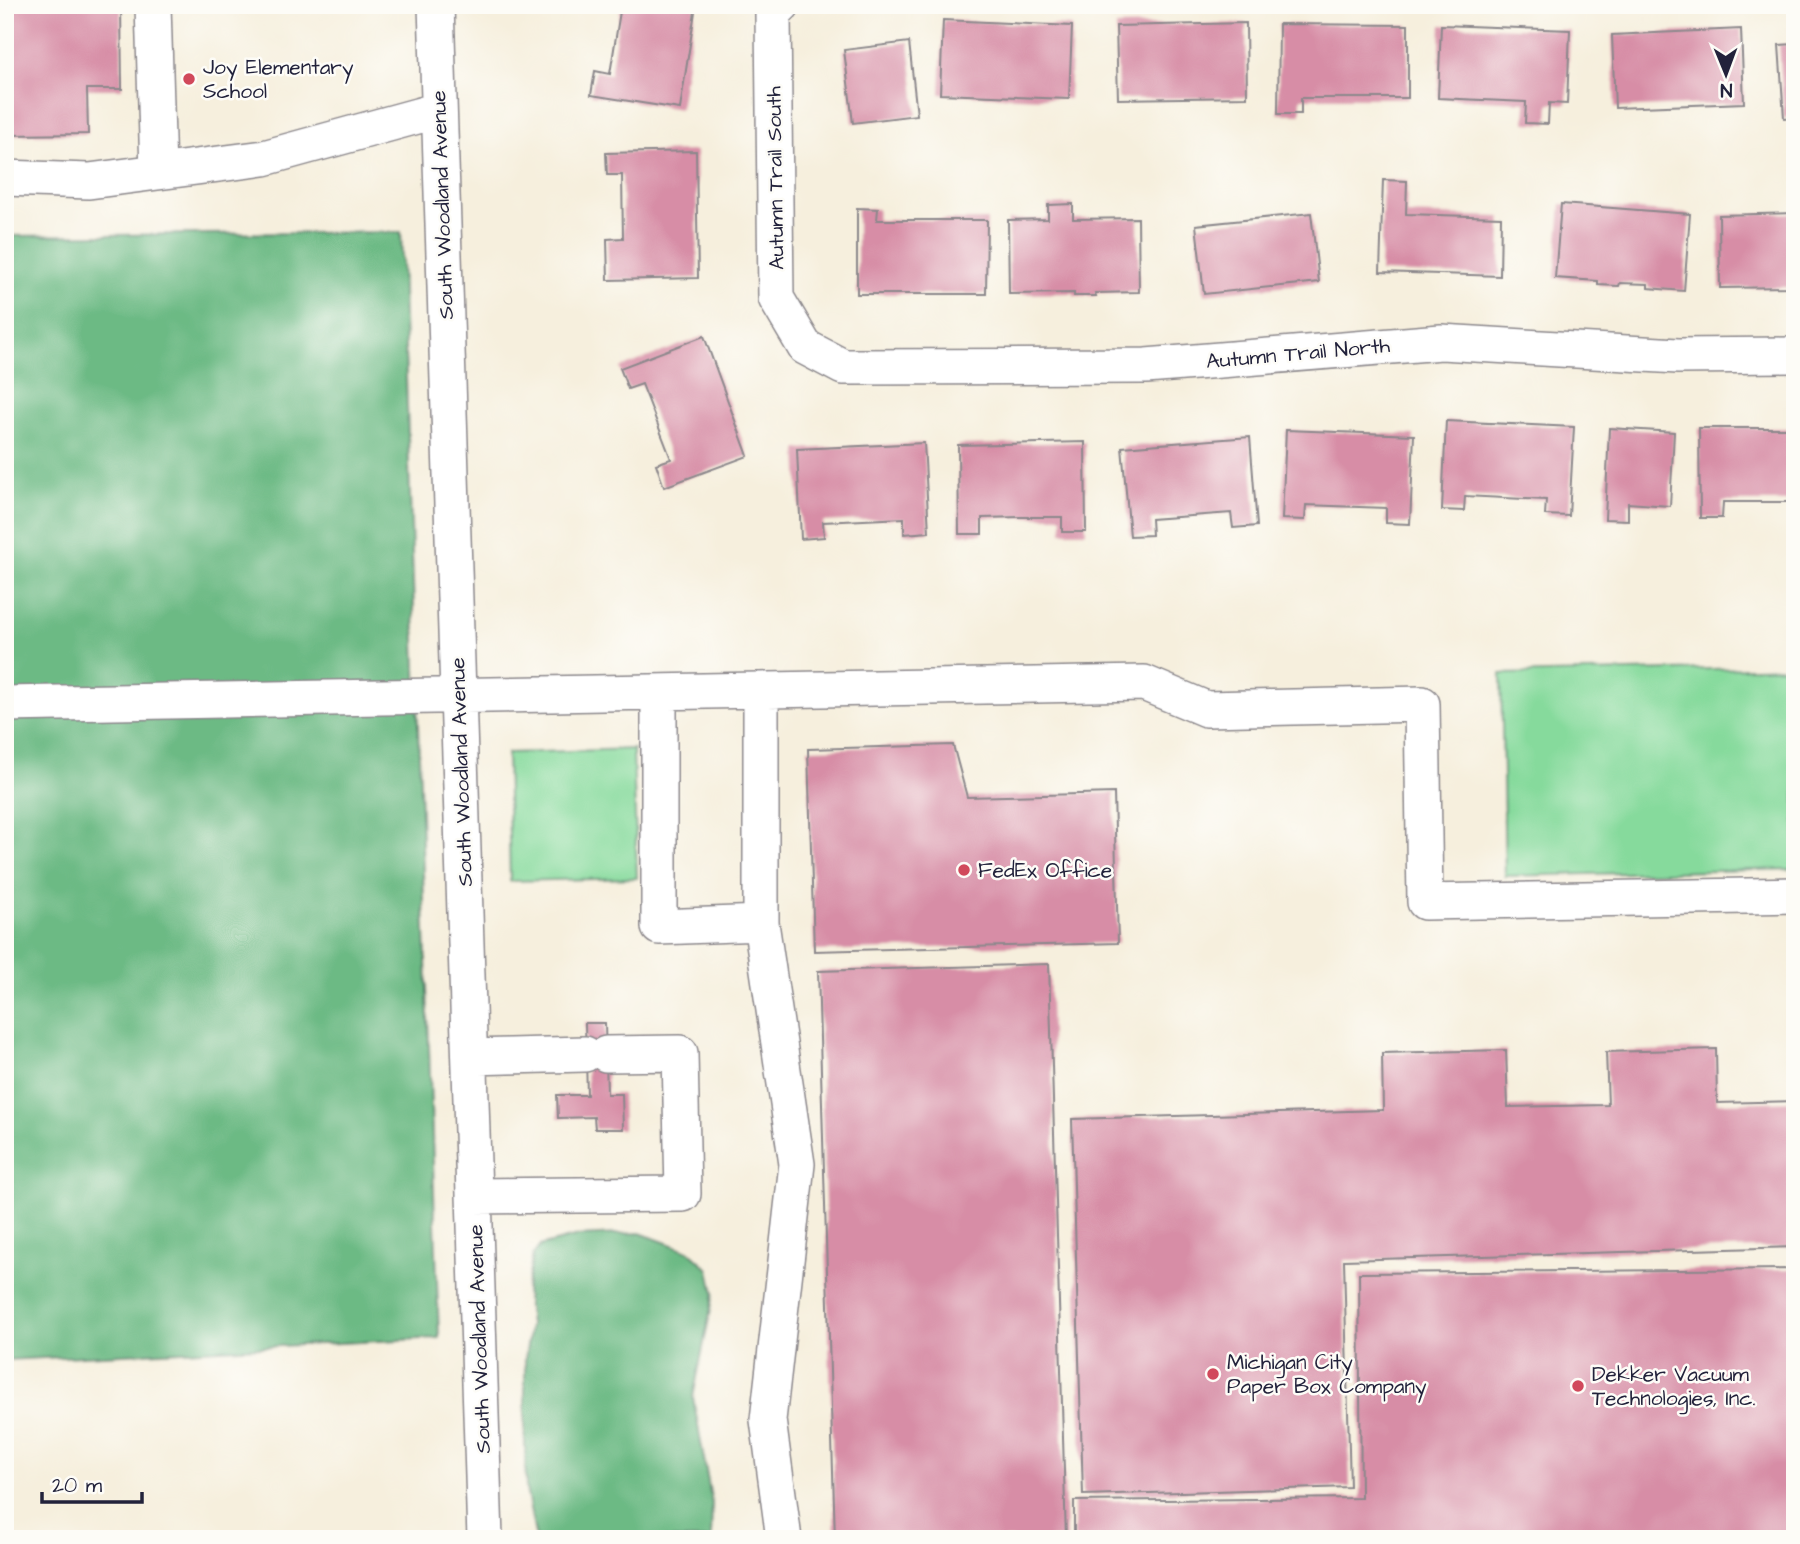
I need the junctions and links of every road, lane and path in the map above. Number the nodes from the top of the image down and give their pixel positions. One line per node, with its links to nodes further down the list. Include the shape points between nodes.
1 (153, 5): 5 (street)
2 (436, 5): 4 (street, South Woodland Avenue)
3 (782, 5): 7 (street, Autumn Trail South, via 773,14 776,298)
4 (439, 110): 5 (street, via 264,158); 11 (street, South Woodland Avenue)
5 (158, 172): 6 (street, via 89,181)
6 (5, 177)
7 (805, 347): 8 (street, Autumn Trail North, via 842,367 1146,366 1441,342 1678,356)
8 (1795, 355)
9 (761, 691): 10 (street); 13 (street, via 1144,683 1206,709 1422,704 1425,902); 14 (street)
10 (660, 692): 11 (street); 14 (street, via 659,927)
11 (458, 695): 12 (street); 15 (street, South Woodland Avenue)
12 (5, 704)
13 (1795, 895)
14 (761, 923): 18 (street, via 797,1164 768,1420)
15 (470, 1057): 16 (street, South Woodland Avenue); 16 (street, via 680,1053 683,1194)
16 (474, 1196): 17 (street, South Woodland Avenue)
17 (485, 1539)
18 (784, 1539)

